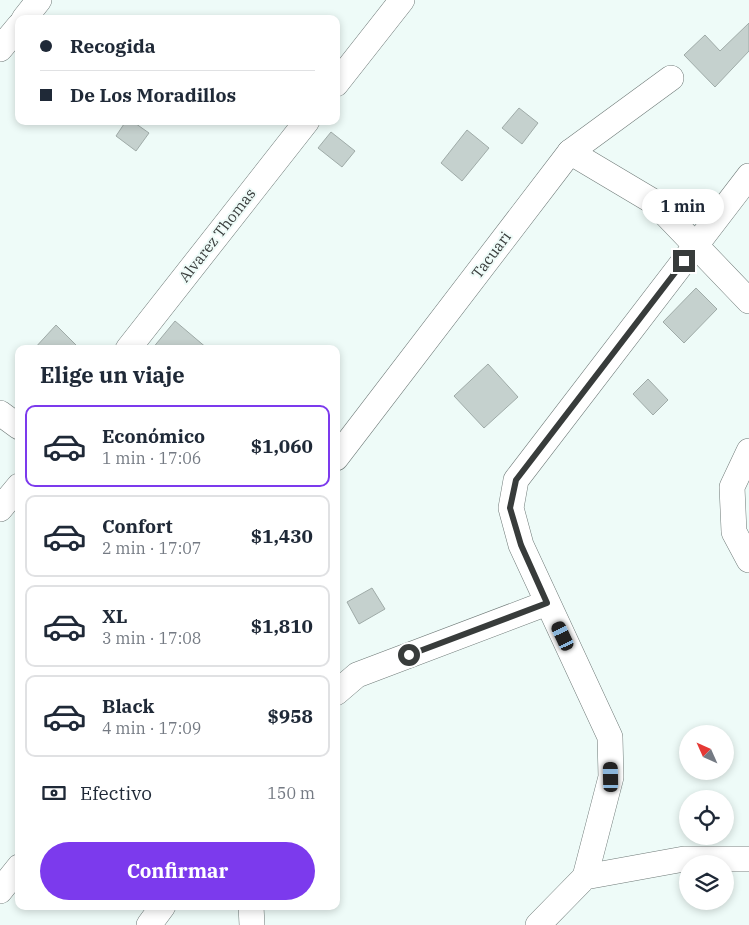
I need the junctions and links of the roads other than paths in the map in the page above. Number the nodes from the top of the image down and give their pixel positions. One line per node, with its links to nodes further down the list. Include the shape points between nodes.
1 (39, 0): 3 (street)
2 (402, 0): 7 (street)
3 (27, 15)
4 (15, 31): 5 (street)
5 (0, 50)
6 (671, 78): 9 (street, Tacuari)
7 (340, 79)
8 (304, 125): 13 (street, Alvarez Thomas)
9 (570, 152): 11 (street, via 654,202); 17 (street, Tacuari)
10 (749, 176): 11 (street)
11 (696, 246): 12 (street); 21 (street, via 516,480 510,508 521,545)
12 (749, 301)
13 (131, 345)
14 (0, 412): 15 (street)
15 (15, 424)
16 (749, 451): 20 (street, via 732,487 734,532)
17 (340, 453)
18 (15, 491): 19 (street)
19 (0, 509)
20 (749, 560)
21 (547, 603): 22 (street, via 357,674); 25 (street, via 610,737 611,777)
22 (340, 689)
23 (749, 858): 25 (street, via 684,859)
24 (15, 872): 26 (street)
25 (585, 877): 31 (street)
26 (0, 891)
27 (160, 910): 29 (street)
28 (251, 910): 30 (street)
29 (149, 925)
30 (252, 925)
31 (538, 925)

